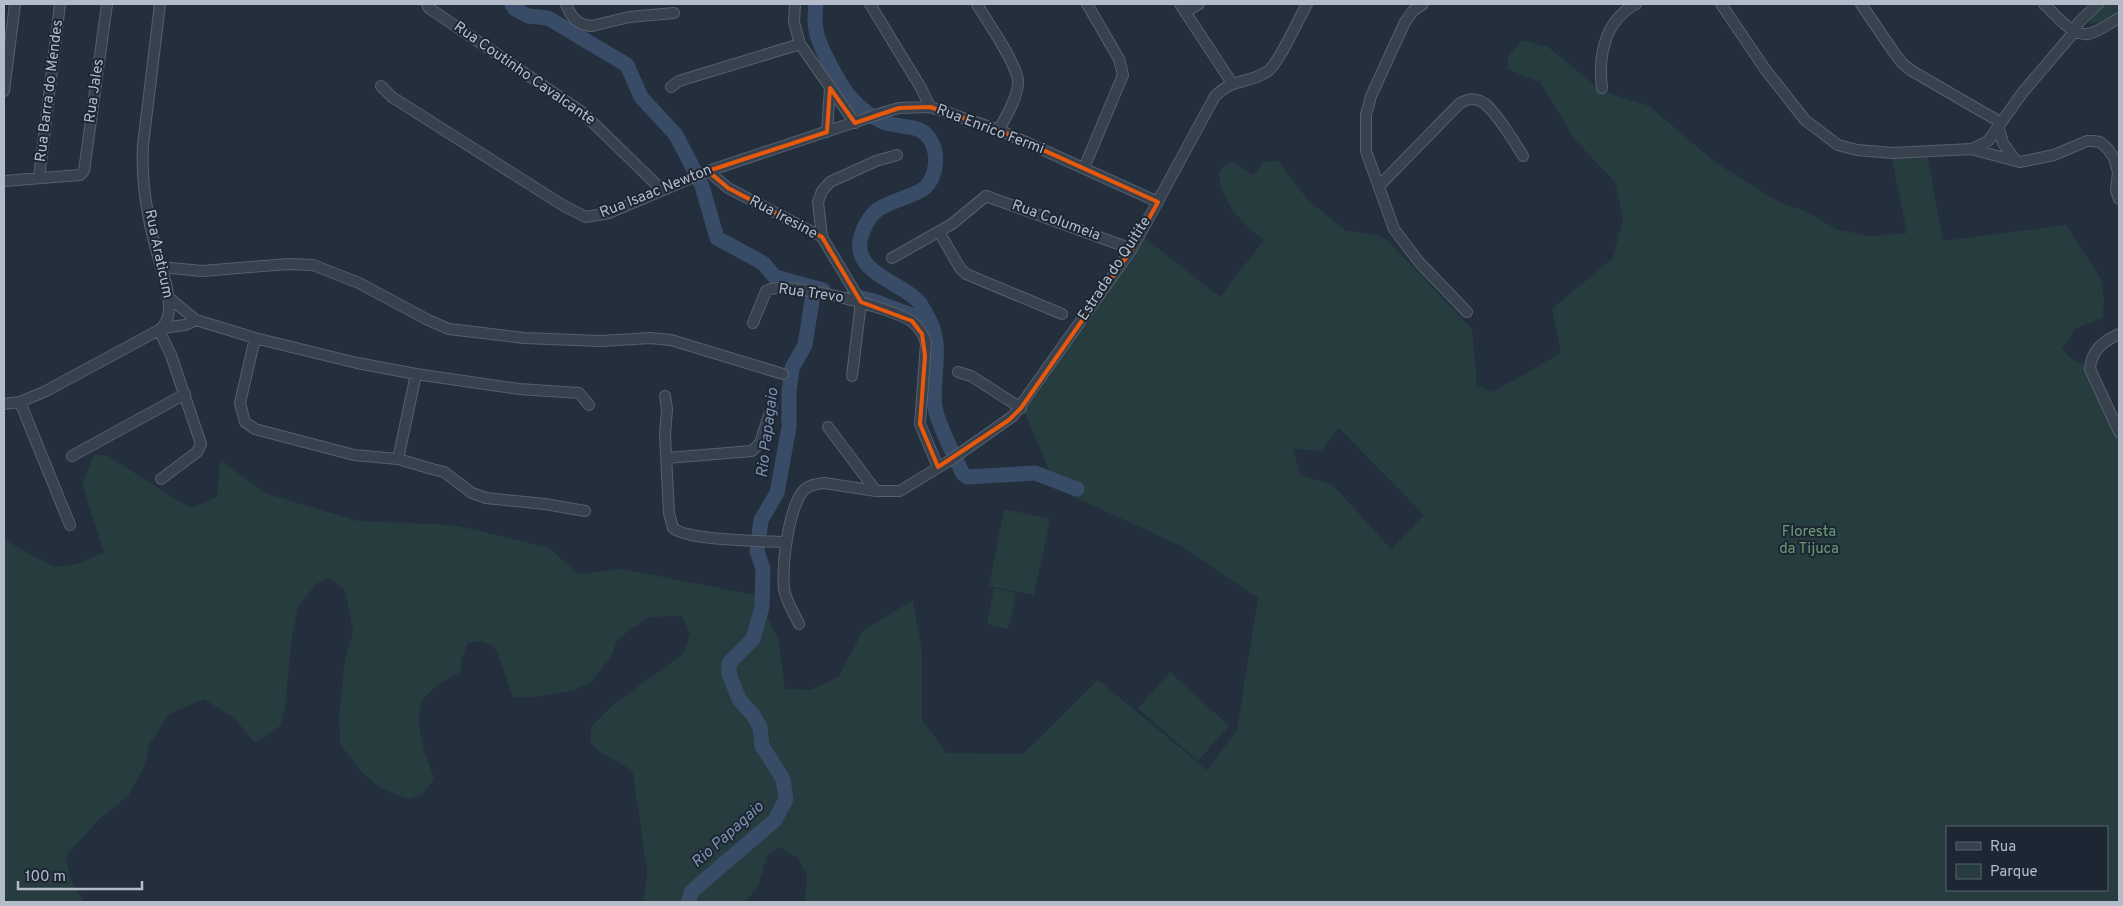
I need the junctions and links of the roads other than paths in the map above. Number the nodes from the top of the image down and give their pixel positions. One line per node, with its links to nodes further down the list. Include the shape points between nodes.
1 (15, 4): 29 (street)
2 (60, 4): 41 (street, Rua Barra do Mendes)
3 (106, 4): 41 (street, Rua Jales, via 84,171 78,175)
4 (160, 4): 51 (street, Rua Araticum, via 142,167 150,228)
5 (427, 4): 44 (street, Rua Coutinho Cavalcante, via 582,112)
6 (566, 4): 20 (street, via 573,19 586,26 629,17)
7 (795, 4): 23 (street, via 794,22)
8 (870, 4): 30 (street, Rua Enrico Fermi)
9 (976, 4): 33 (street, via 1017,75 1016,91)
10 (1087, 4): 39 (street, via 1119,59 1123,76)
11 (1199, 4): 19 (street)
12 (1307, 4): 24 (street, Estrada do Quitite, via 1273,66 1260,75)
13 (1423, 4): 43 (street, via 1405,22 1368,106 1366,151)
14 (1636, 4): 28 (street, via 1610,26 1601,62)
15 (1721, 4): 35 (street, via 1805,120 1838,145 1877,152)
16 (1861, 4): 32 (street, via 1902,63)
17 (2044, 4): 22 (street)
18 (2098, 4): 22 (street, via 2079,22)
19 (1182, 8): 24 (street)
20 (674, 13)
21 (2119, 18): 22 (street, via 2091,33)
22 (2074, 32): 32 (street)
23 (800, 44): 26 (street, via 679,81); 27 (street)
24 (1232, 83): 46 (street, Estrada do Quitite, via 1215,96)
25 (381, 86): 44 (street, Rua Isaac Newton, via 432,123 586,217 610,213)
26 (671, 87)
27 (830, 88): 31 (street); 34 (street)
28 (1602, 88)
29 (4, 91)
30 (930, 107): 31 (street, Rua Isaac Newton, via 899,108); 33 (street, Rua Enrico Fermi)
31 (859, 122): 34 (street, Rua Isaac Newton)
32 (1999, 124): 35 (street, via 1985,144); 38 (street, via 2007,150)
33 (999, 130): 39 (street, Rua Enrico Fermi)
34 (827, 132): 40 (street, Rua Isaac Newton)
35 (1971, 149): 38 (street)
36 (897, 154): 48 (street, via 830,182 818,202)
37 (1523, 156): 43 (street, via 1486,104 1467,99)
38 (2016, 161): 45 (street, via 2054,155 2087,141 2100,142 2117,166)
39 (1084, 168): 46 (street, Rua Enrico Fermi)
40 (706, 172): 44 (street, Rua Isaac Newton); 48 (street, Rua Iresine, via 728,188)
41 (39, 178): 42 (street)
42 (4, 181)
43 (1379, 186): 54 (street, via 1394,229)
44 (662, 190)
45 (2119, 199)
46 (1158, 202): 49 (street, Estrada do Quitite)
47 (939, 232): 49 (street, Rua Columeia, via 981,199 990,196); 50 (street); 55 (street, via 966,274)
48 (822, 237): 53 (street, Rua Iresine)
49 (1132, 249): 71 (street, Estrada do Quitite)
50 (892, 258)
51 (161, 267): 52 (street, Rua Araticum); 63 (street, via 202,271 288,264 313,266 359,283 449,329 524,338 671,340)
52 (168, 296): 56 (street); 58 (street, Rua Araticum, via 170,310)
53 (860, 301): 57 (street, Rua Trevo, via 771,288 766,291); 64 (street); 77 (street, Rua Trevo, via 912,321 925,338 920,424)
54 (1467, 312)
55 (1062, 314)
56 (196, 320): 58 (street); 60 (street)
57 (753, 323)
58 (160, 329): 65 (street); 67 (street)
59 (2119, 334): 73 (street, via 2098,348 2090,369)
60 (255, 338): 62 (street); 76 (street, via 240,403 245,422 255,429 354,455)
61 (958, 372): 71 (street, via 972,376)
62 (416, 374): 69 (street, via 579,394); 76 (street)
63 (783, 374)
64 (852, 376)
65 (185, 394): 74 (street); 78 (street, via 201,448)
66 (665, 396): 75 (street)
67 (20, 402): 68 (street); 81 (street)
68 (4, 404)
69 (589, 405)
70 (772, 406): 75 (street, via 760,443 752,451)
71 (1021, 408): 77 (street, Estrada do Quitite, via 1009,420)
72 (828, 427): 79 (street)
73 (2119, 432)
74 (72, 456)
75 (667, 458): 82 (street, via 669,513 673,528 683,533)
76 (398, 459): 80 (street, via 444,472 472,493 486,498)
77 (938, 467): 79 (street, Estrada do Quitite, via 900,491)
78 (161, 479)
79 (876, 491): 82 (street, Estrada do Quitite, via 824,483 810,486 803,491)
80 (585, 511)
81 (70, 525)
82 (785, 542): 83 (street, Estrada do Quitite, via 784,589)
83 (799, 624)

